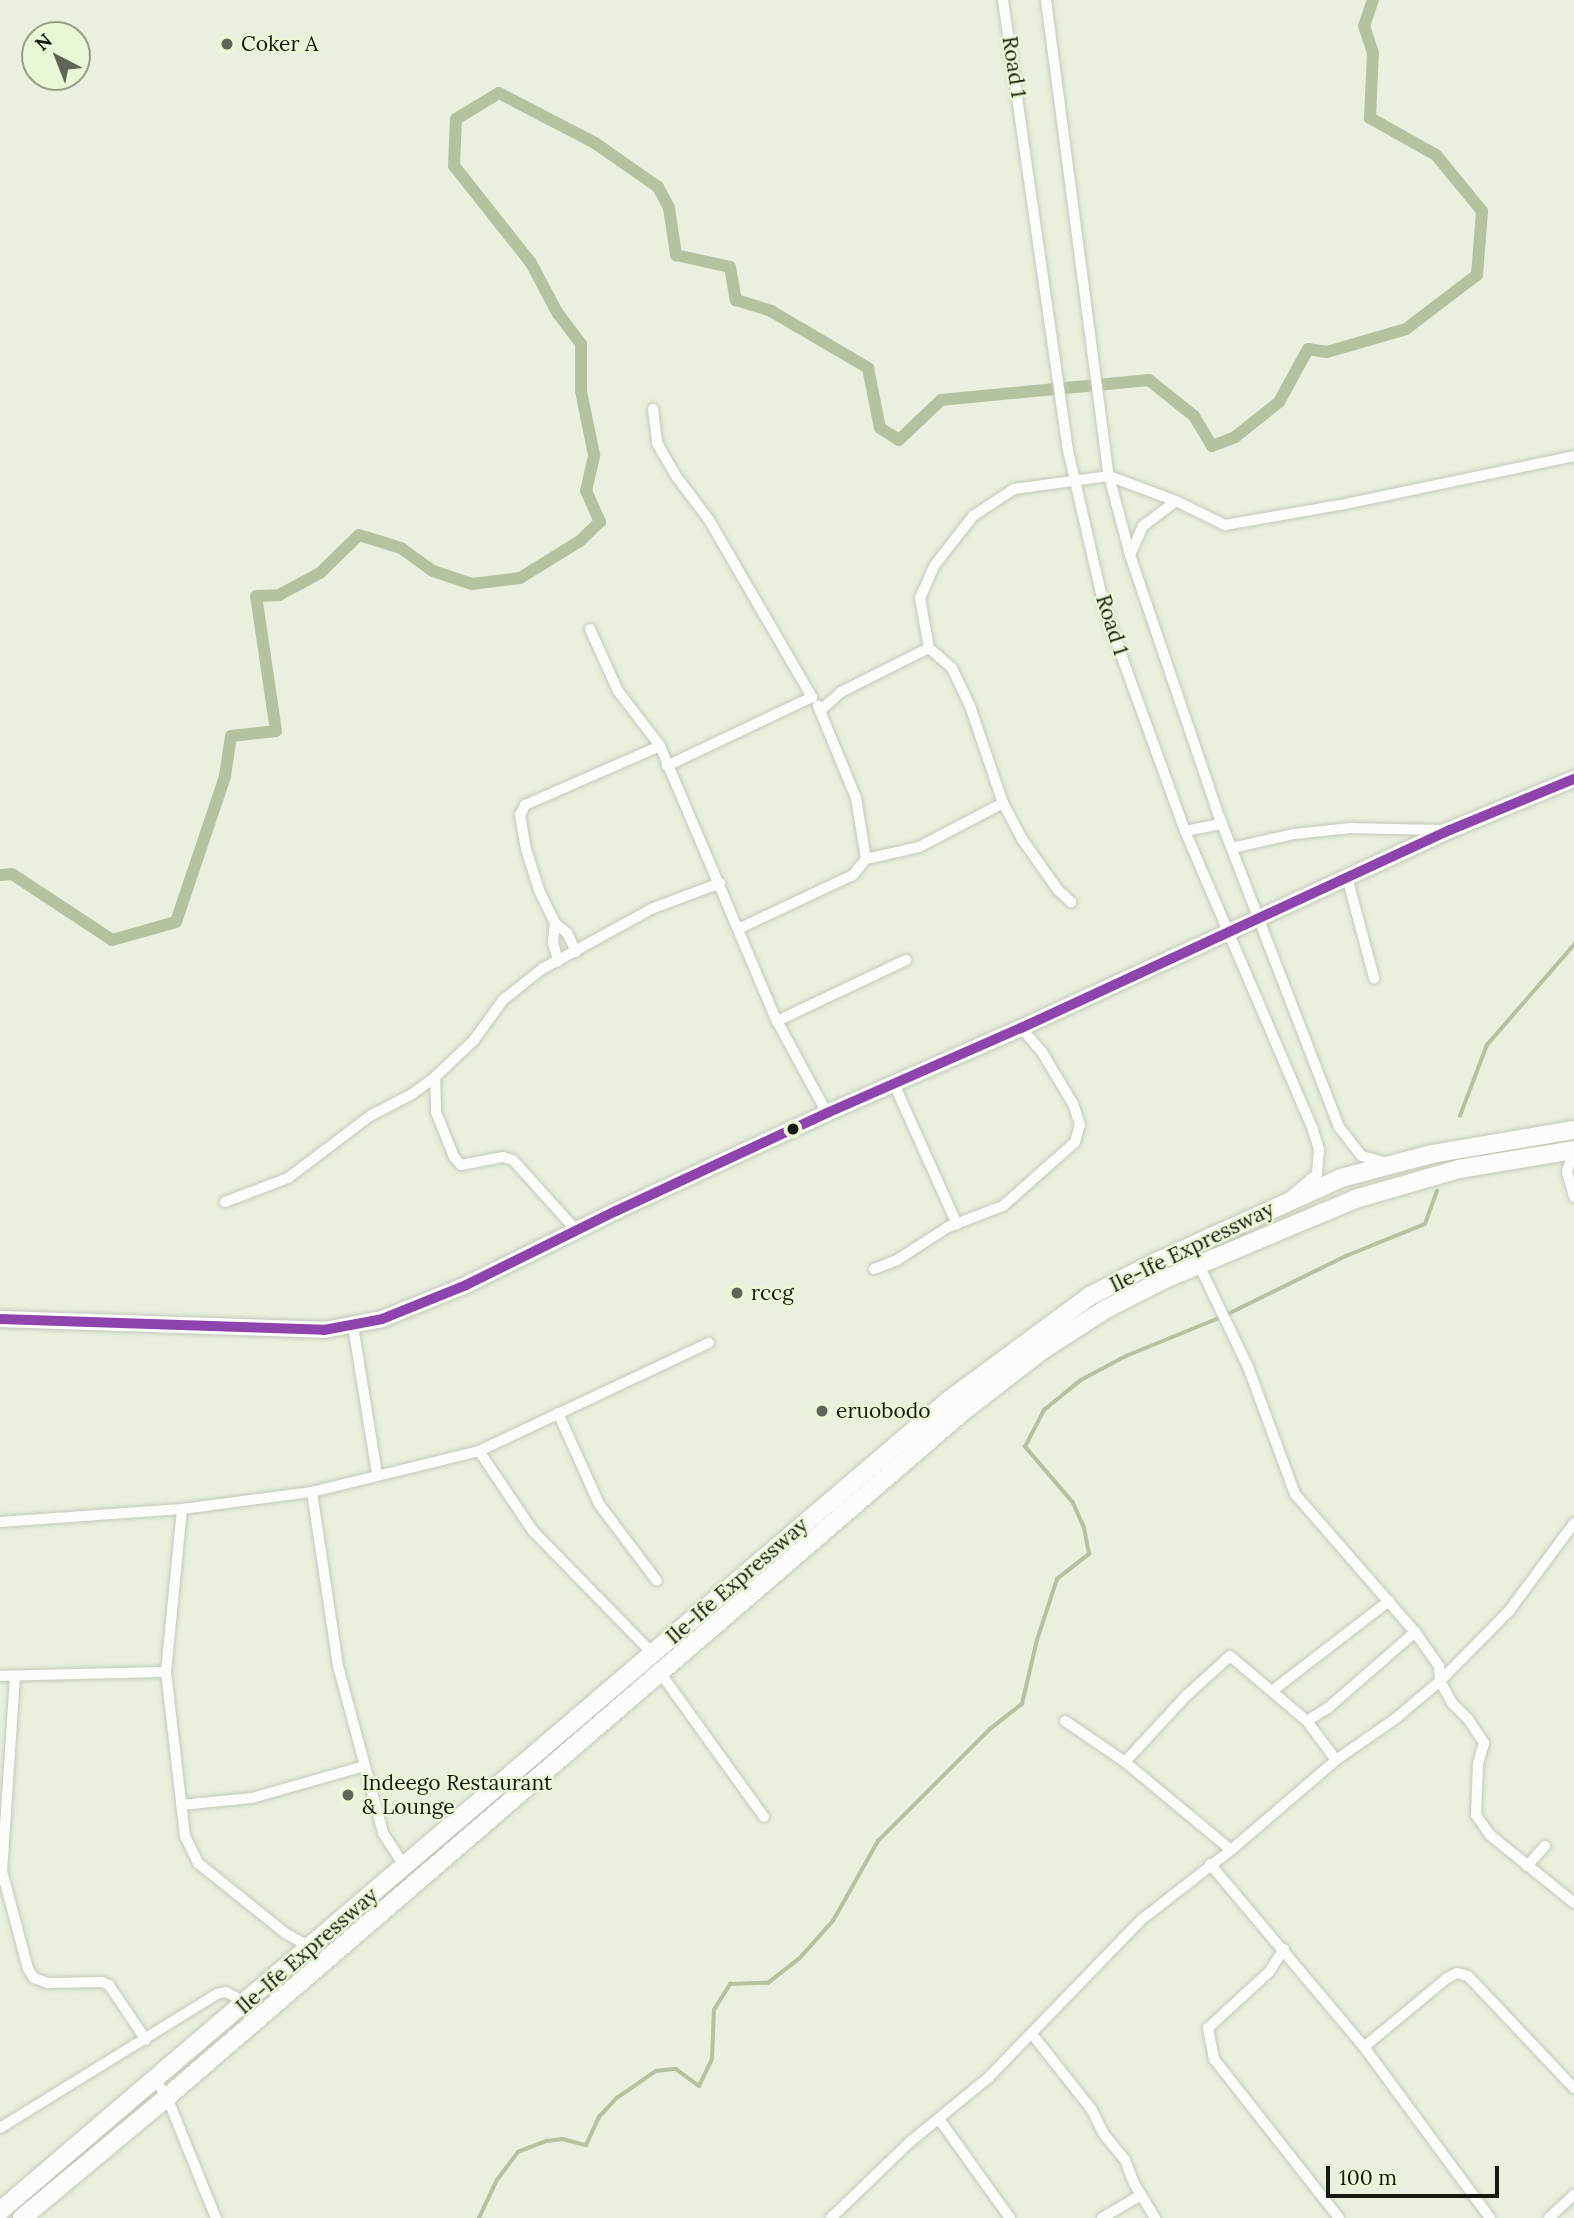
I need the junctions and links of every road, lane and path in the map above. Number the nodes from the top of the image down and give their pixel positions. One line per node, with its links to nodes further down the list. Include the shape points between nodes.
1 (1003, 0): 6 (street, Road 1)
2 (1046, 0): 5 (street, Road 1)
3 (653, 409): 11 (street, via 657,443 716,531)
4 (1574, 456): 7 (street, via 1246,523 1218,523)
5 (1109, 475): 6 (street); 7 (street); 8 (street, Road 1)
6 (1075, 481): 10 (street, via 1014,489 973,516 934,566 920,598); 19 (street, Road 1, via 1105,610)
7 (1176, 501): 8 (street, via 1143,526)
8 (1130, 555): 17 (street, Road 1)
9 (590, 629): 13 (street, via 618,691)
10 (929, 648): 12 (street, via 841,692); 16 (street, via 952,668)
11 (812, 697): 12 (street); 14 (street)
12 (821, 710): 21 (street, via 856,798)
13 (660, 746): 14 (street); 26 (street, via 525,806 520,815 526,849)
14 (667, 766): 23 (street)
15 (1574, 779): 18 (main road)
16 (1003, 803): 21 (street, via 919,847); 24 (street, via 1058,890)
17 (1222, 824): 19 (street); 20 (street, Road 1)
18 (1450, 830): 20 (street, via 1351,828 1294,834); 22 (main road)
19 (1185, 831): 28 (street, Road 1)
20 (1232, 848): 25 (street, Road 1)
21 (866, 859): 27 (street, via 853,874)
22 (1347, 877): 25 (main road); 32 (street)
23 (720, 883): 27 (street); 29 (street, via 651,909)
24 (1071, 902)
25 (1261, 918): 28 (main road); 40 (street, Road 1, via 1339,1128 1362,1156 1379,1163)
26 (555, 923): 29 (street, via 567,933); 31 (street, via 553,943)
27 (738, 929): 33 (street)
28 (1230, 932): 34 (main road); 43 (street, Road 1, via 1319,1150 1317,1174)
29 (576, 952): 31 (street)
30 (906, 960): 33 (street)
31 (558, 961): 35 (street, via 503,1000 474,1040)
32 (1374, 978)
33 (776, 1021): 37 (street)
34 (1021, 1028): 36 (main road); 44 (street, via 1042,1052 1073,1104 1080,1125 1075,1142 1003,1206)
35 (435, 1077): 42 (street, via 370,1116 288,1178); 45 (street, via 436,1112 460,1165 503,1157 513,1160)
36 (894, 1084): 37 (main road); 44 (street)
37 (827, 1113): 45 (main road)
38 (1574, 1130): 40 (main road, Ile-Ife Expressway)
39 (1574, 1150): 41 (street, via 1567,1172); 46 (main road, Ile-Ife Expressway, via 1459,1169 1355,1199)
40 (1404, 1161): 43 (main road, Ile-Ife Expressway, via 1341,1178)
41 (1574, 1197)
42 (225, 1202)
43 (1282, 1203): 61 (main road, Ile-Ife Expressway, via 1090,1296 1030,1339 948,1401)
44 (957, 1224): 47 (street)
45 (576, 1230): 49 (main road, via 425,1304)
46 (1199, 1265): 59 (street, via 1248,1367 1295,1493); 63 (main road, Ile-Ife Expressway, via 1106,1309 1031,1359 961,1413)
47 (874, 1269)
48 (0, 1319): 49 (main road, via 258,1330)
49 (353, 1326): 53 (street)
50 (709, 1343): 51 (street)
51 (558, 1413): 52 (street); 58 (street, via 599,1504)
52 (479, 1451): 53 (street); 61 (street, via 533,1531)
53 (377, 1475): 54 (street)
54 (312, 1492): 55 (street); 72 (street, via 338,1666)
55 (182, 1509): 56 (street); 62 (street)
56 (0, 1522)
57 (1574, 1523): 66 (street, via 1509,1611)
58 (657, 1581)
59 (1389, 1601): 60 (street); 67 (street)
60 (1415, 1632): 66 (street, via 1439,1666); 69 (street)
61 (653, 1654): 73 (main road, Ile-Ife Expressway)
62 (166, 1672): 65 (street); 74 (street)
63 (661, 1674): 75 (main road, Ile-Ife Expressway); 76 (street)
64 (0, 1676): 65 (street)
65 (15, 1676): 89 (street, via 2,1871 28,1969 34,1978 48,1983 109,1985)
66 (1440, 1681): 70 (street); 80 (street, via 1484,1743 1478,1764 1476,1815 1490,1835)
67 (1272, 1691): 69 (street); 71 (street, via 1230,1656)
68 (1065, 1721): 71 (street)
69 (1307, 1721): 70 (street)
70 (1336, 1760): 78 (street)
71 (1125, 1762): 78 (street)
72 (364, 1766): 74 (street, via 252,1798); 81 (street, via 383,1833)
73 (486, 1797): 75 (main road); 81 (main road, Ile-Ife Expressway)
74 (181, 1805): 83 (street, via 189,1851 198,1863 274,1925)
75 (500, 1810): 93 (main road, Ile-Ife Expressway)
76 (764, 1817)
77 (1545, 1846): 80 (street)
78 (1231, 1850): 79 (street)
79 (1210, 1864): 84 (street); 88 (street, via 1107,1952)
80 (1527, 1866): 82 (street)
81 (405, 1867): 83 (main road, Ile-Ife Expressway)
82 (1574, 1903)
83 (310, 1947): 87 (main road, Ile-Ife Expressway)
84 (1284, 1949): 85 (street); 86 (street)
85 (1289, 1960): 86 (street); 90 (street)
86 (1269, 1972): 105 (street, via 1208,2028 1214,2059)
87 (246, 2003): 89 (street, via 226,1992 218,1994); 91 (main road, Ile-Ife Expressway)
88 (1032, 2034): 94 (street); 96 (street, via 1092,2110 1125,2160)
89 (146, 2040): 95 (street)
90 (1364, 2048): 92 (street, via 1457,1973 1468,1976); 106 (street)
91 (155, 2080): 93 (street); 98 (main road, Ile-Ife Expressway)
92 (1574, 2088)
93 (167, 2097): 99 (main road, Ile-Ife Expressway); 100 (street)
94 (939, 2119): 101 (street); 102 (street)
95 (0, 2128)
96 (1141, 2195): 103 (street); 104 (street)
97 (1574, 2195): 107 (street)
98 (0, 2211)
99 (22, 2218)
100 (216, 2218)
101 (831, 2218)
102 (1010, 2218)
103 (1102, 2218)
104 (1155, 2218)
105 (1339, 2218)
106 (1490, 2218)
107 (1549, 2218)

